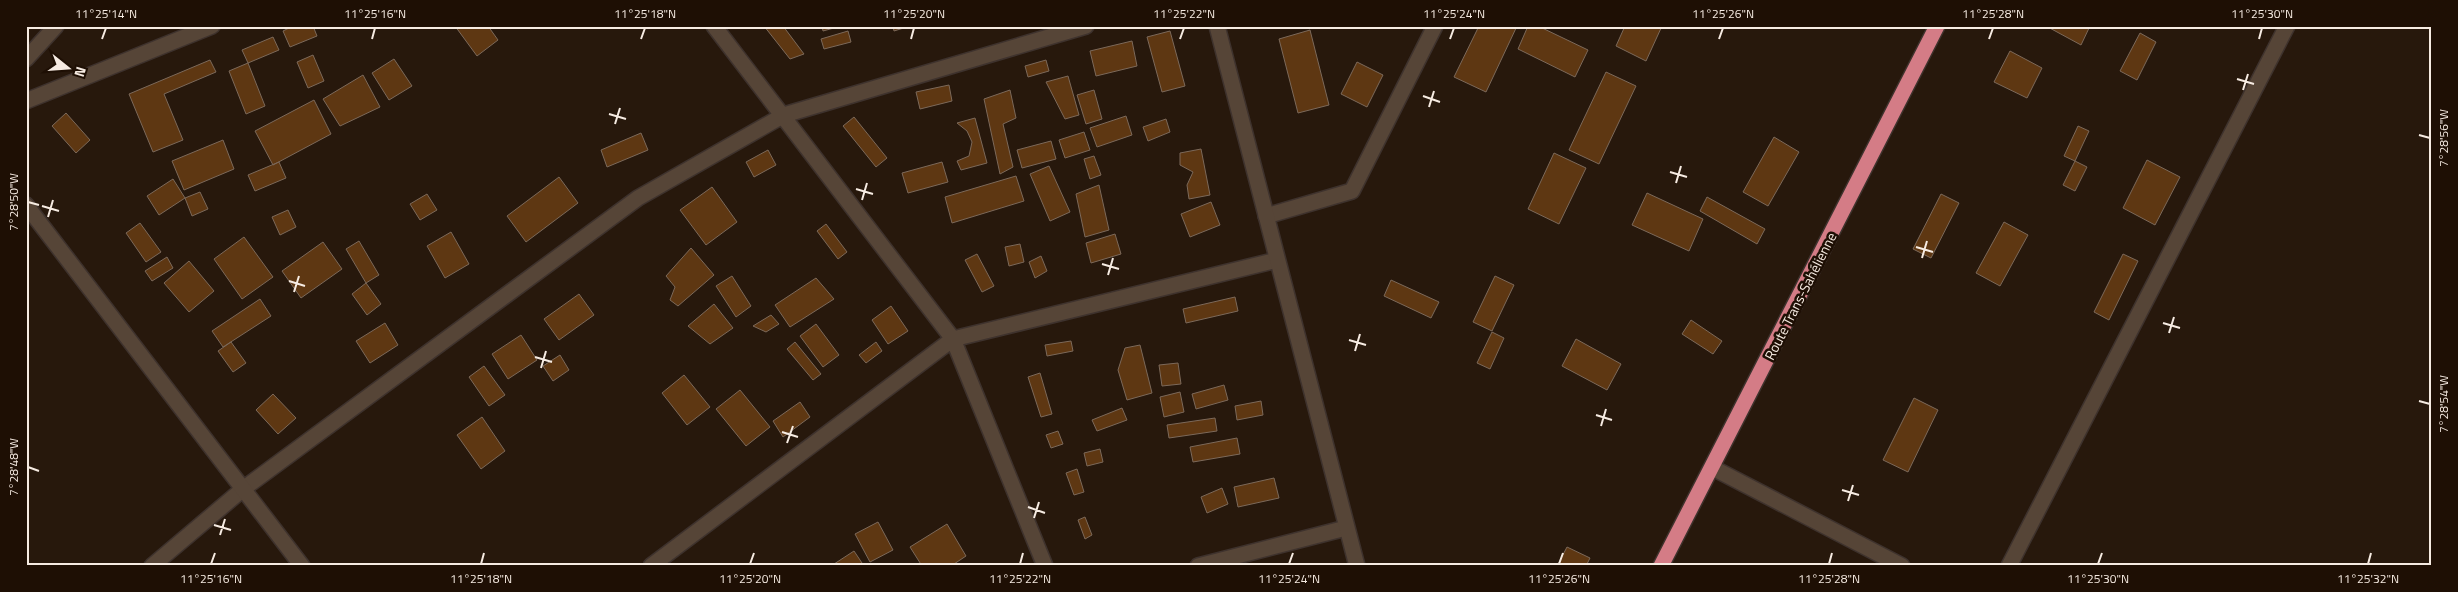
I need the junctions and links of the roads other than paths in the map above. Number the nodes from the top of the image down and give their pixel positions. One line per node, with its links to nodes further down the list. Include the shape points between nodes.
1 (56, 26): 9 (street)
2 (212, 26): 10 (street)
3 (714, 26): 11 (street)
4 (1086, 26): 11 (street)
5 (1217, 26): 13 (street)
6 (1435, 26): 13 (street, via 1352,191)
7 (1937, 26): 16 (highway, Route Trans-Sahélienne)
8 (2287, 26): 27 (street)
9 (26, 59)
10 (26, 101)
11 (784, 115): 15 (street); 17 (street, via 638,198)
12 (26, 205): 17 (street)
13 (1266, 216): 14 (street)
14 (1277, 260): 15 (street); 18 (street)
15 (953, 339): 21 (street); 22 (street)
16 (1713, 468): 25 (highway, Route Trans-Sahélienne); 26 (street)
17 (243, 489): 19 (street); 20 (street)
18 (1346, 528): 23 (street); 24 (street)
19 (152, 566)
20 (302, 566)
21 (651, 566)
22 (1045, 566)
23 (1198, 566)
24 (1357, 566)
25 (1661, 566)
26 (1902, 566)
27 (2009, 566)

